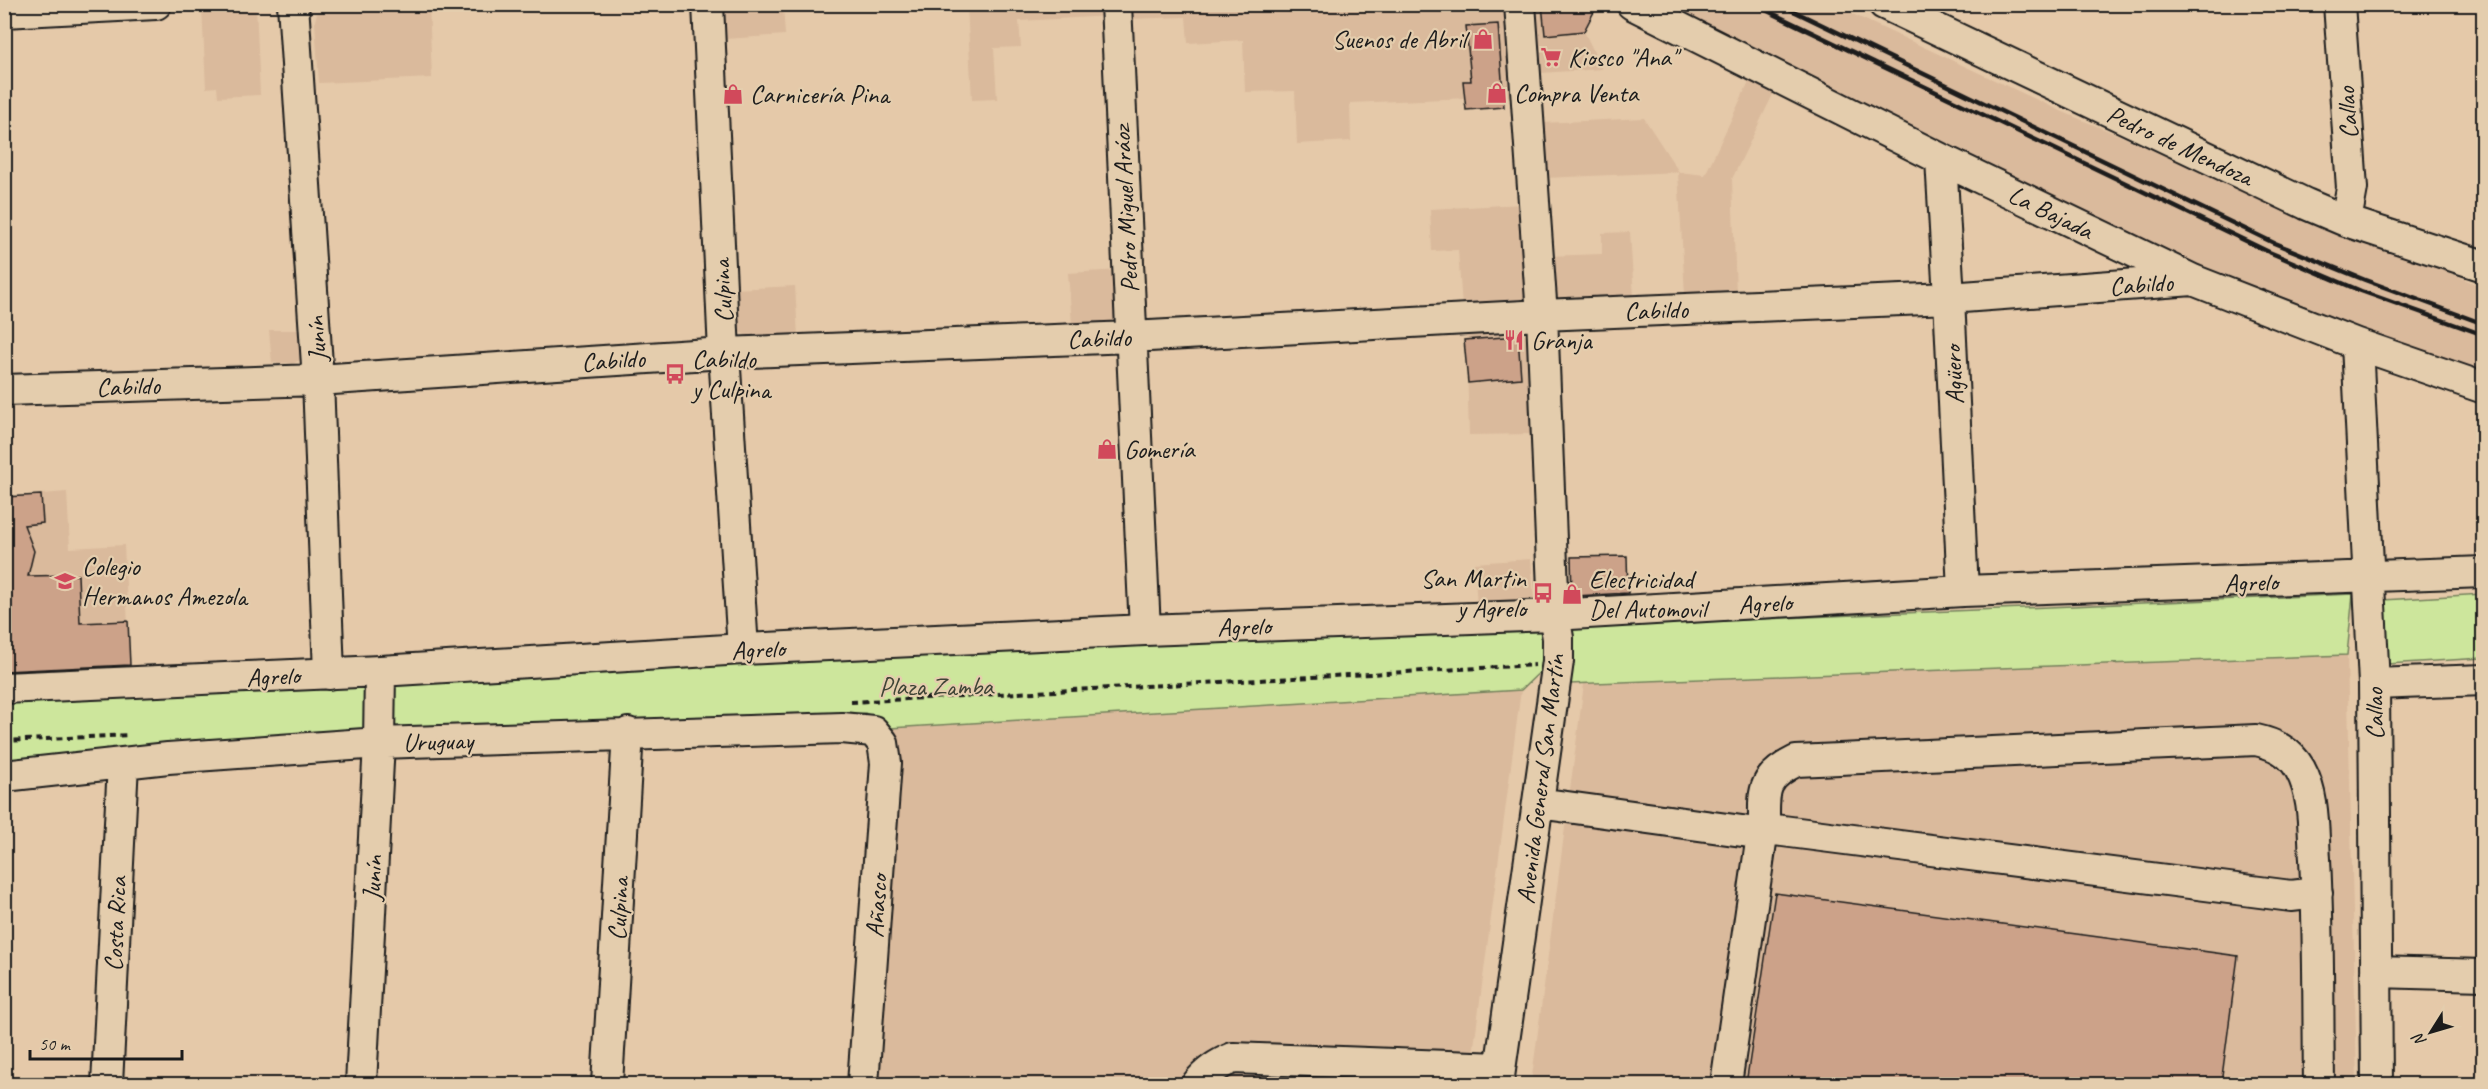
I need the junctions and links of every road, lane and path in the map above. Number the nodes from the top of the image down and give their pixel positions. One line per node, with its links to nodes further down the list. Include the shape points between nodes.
1 (156, 4): 9 (street)
2 (293, 4): 20 (street, Junín)
3 (708, 4): 19 (street, Culpina)
4 (1116, 4): 17 (street, Pedro Miguel Aráoz)
5 (1520, 4): 16 (street, Avenida General San Martín)
6 (1632, 4): 11 (street, La Bajada)
7 (1884, 4): 10 (street, Pedro de Mendoza)
8 (2339, 4): 12 (street, Callao, via 2352,189)
9 (4, 12)
10 (1934, 16): 12 (street, Pedro de Mendoza)
11 (1941, 159): 14 (street, La Bajada); 15 (street, Agüero)
12 (2346, 221): 13 (street, Pedro de Mendoza)
13 (2484, 266)
14 (2193, 280): 15 (street, Cabildo); 18 (street, La Bajada)
15 (1949, 298): 16 (street, Cabildo); 25 (street, Agüero)
16 (1542, 315): 17 (street, Cabildo); 26 (street, Avenida General San Martín)
17 (1131, 337): 19 (street, Cabildo); 27 (street, Pedro Miguel Aráoz)
18 (2357, 344): 21 (street, La Bajada); 24 (street, Callao)
19 (724, 353): 20 (street, Cabildo); 28 (street, Culpina)
20 (318, 380): 22 (street, Cabildo); 31 (street, Junín)
21 (2484, 388)
22 (4, 390)
23 (2484, 572): 24 (street, Agrelo)
24 (2368, 578): 25 (street, Agrelo); 33 (street, Callao)
25 (1963, 591): 26 (street, Agrelo)
26 (1554, 615): 27 (street, Agrelo); 41 (street, Avenida General San Martín, via 1558,662)
27 (1145, 630): 28 (street, Agrelo)
28 (743, 650): 30 (street, Agrelo)
29 (1536, 665): 35 (path)
30 (380, 671): 31 (street, Agrelo); 38 (street, Junín)
31 (329, 674): 34 (street, Agrelo)
32 (2484, 680): 33 (street)
33 (2374, 684): 44 (street, Callao)
34 (4, 688)
35 (844, 702)
36 (873, 731): 37 (street, Uruguay, via 842,728); 50 (street, Añasco, via 883,743 886,763)
37 (628, 733): 38 (street, Uruguay); 49 (street, Culpina)
38 (379, 743): 39 (street, Uruguay); 48 (street, Junín)
39 (123, 763): 40 (street, Uruguay); 47 (street, Costa Rica)
40 (4, 776)
41 (1538, 803): 42 (street); 46 (street, Avenida General San Martín)
42 (1764, 834): 43 (street, via 1775,830 2291,896); 43 (street, via 1766,785 1780,769 1796,761 2256,740 2273,743 2290,755 2300,770 2312,806); 52 (street)
43 (2317, 893): 53 (street)
44 (2376, 972): 45 (street); 54 (street, Callao)
45 (2484, 975)
46 (1499, 1076): 51 (street, via 1233,1058)
47 (107, 1084)
48 (361, 1084)
49 (608, 1084)
50 (863, 1084)
51 (1197, 1084)
52 (1726, 1084)
53 (2319, 1084)
54 (2377, 1084)

